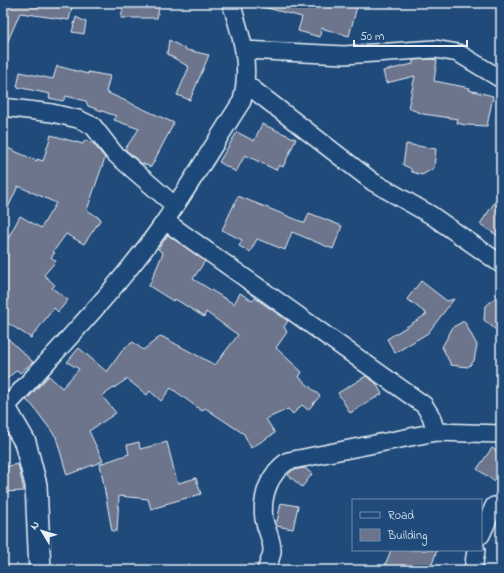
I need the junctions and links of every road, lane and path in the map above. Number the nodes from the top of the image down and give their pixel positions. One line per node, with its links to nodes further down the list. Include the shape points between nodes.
1 (231, 3): 2 (street)
2 (245, 50): 3 (street, via 344,55 435,48 458,53); 4 (street)
3 (501, 79)
4 (246, 84): 6 (street, via 242,101); 8 (street, via 367,178 431,215)
5 (3, 107): 6 (street, via 78,119 93,126 114,153)
6 (174, 205): 7 (street)
7 (165, 221): 9 (street, via 80,326); 10 (street, via 424,405)
8 (501, 264)
9 (4, 405): 15 (main road, via 25,442 36,485)
10 (436, 432): 11 (street); 16 (street, via 288,460 280,466 270,478 264,498 264,519 272,552)
11 (501, 434)
12 (494, 506): 13 (street)
13 (482, 533)
14 (476, 551): 17 (street)
15 (40, 570)
16 (266, 570)
17 (473, 570)

